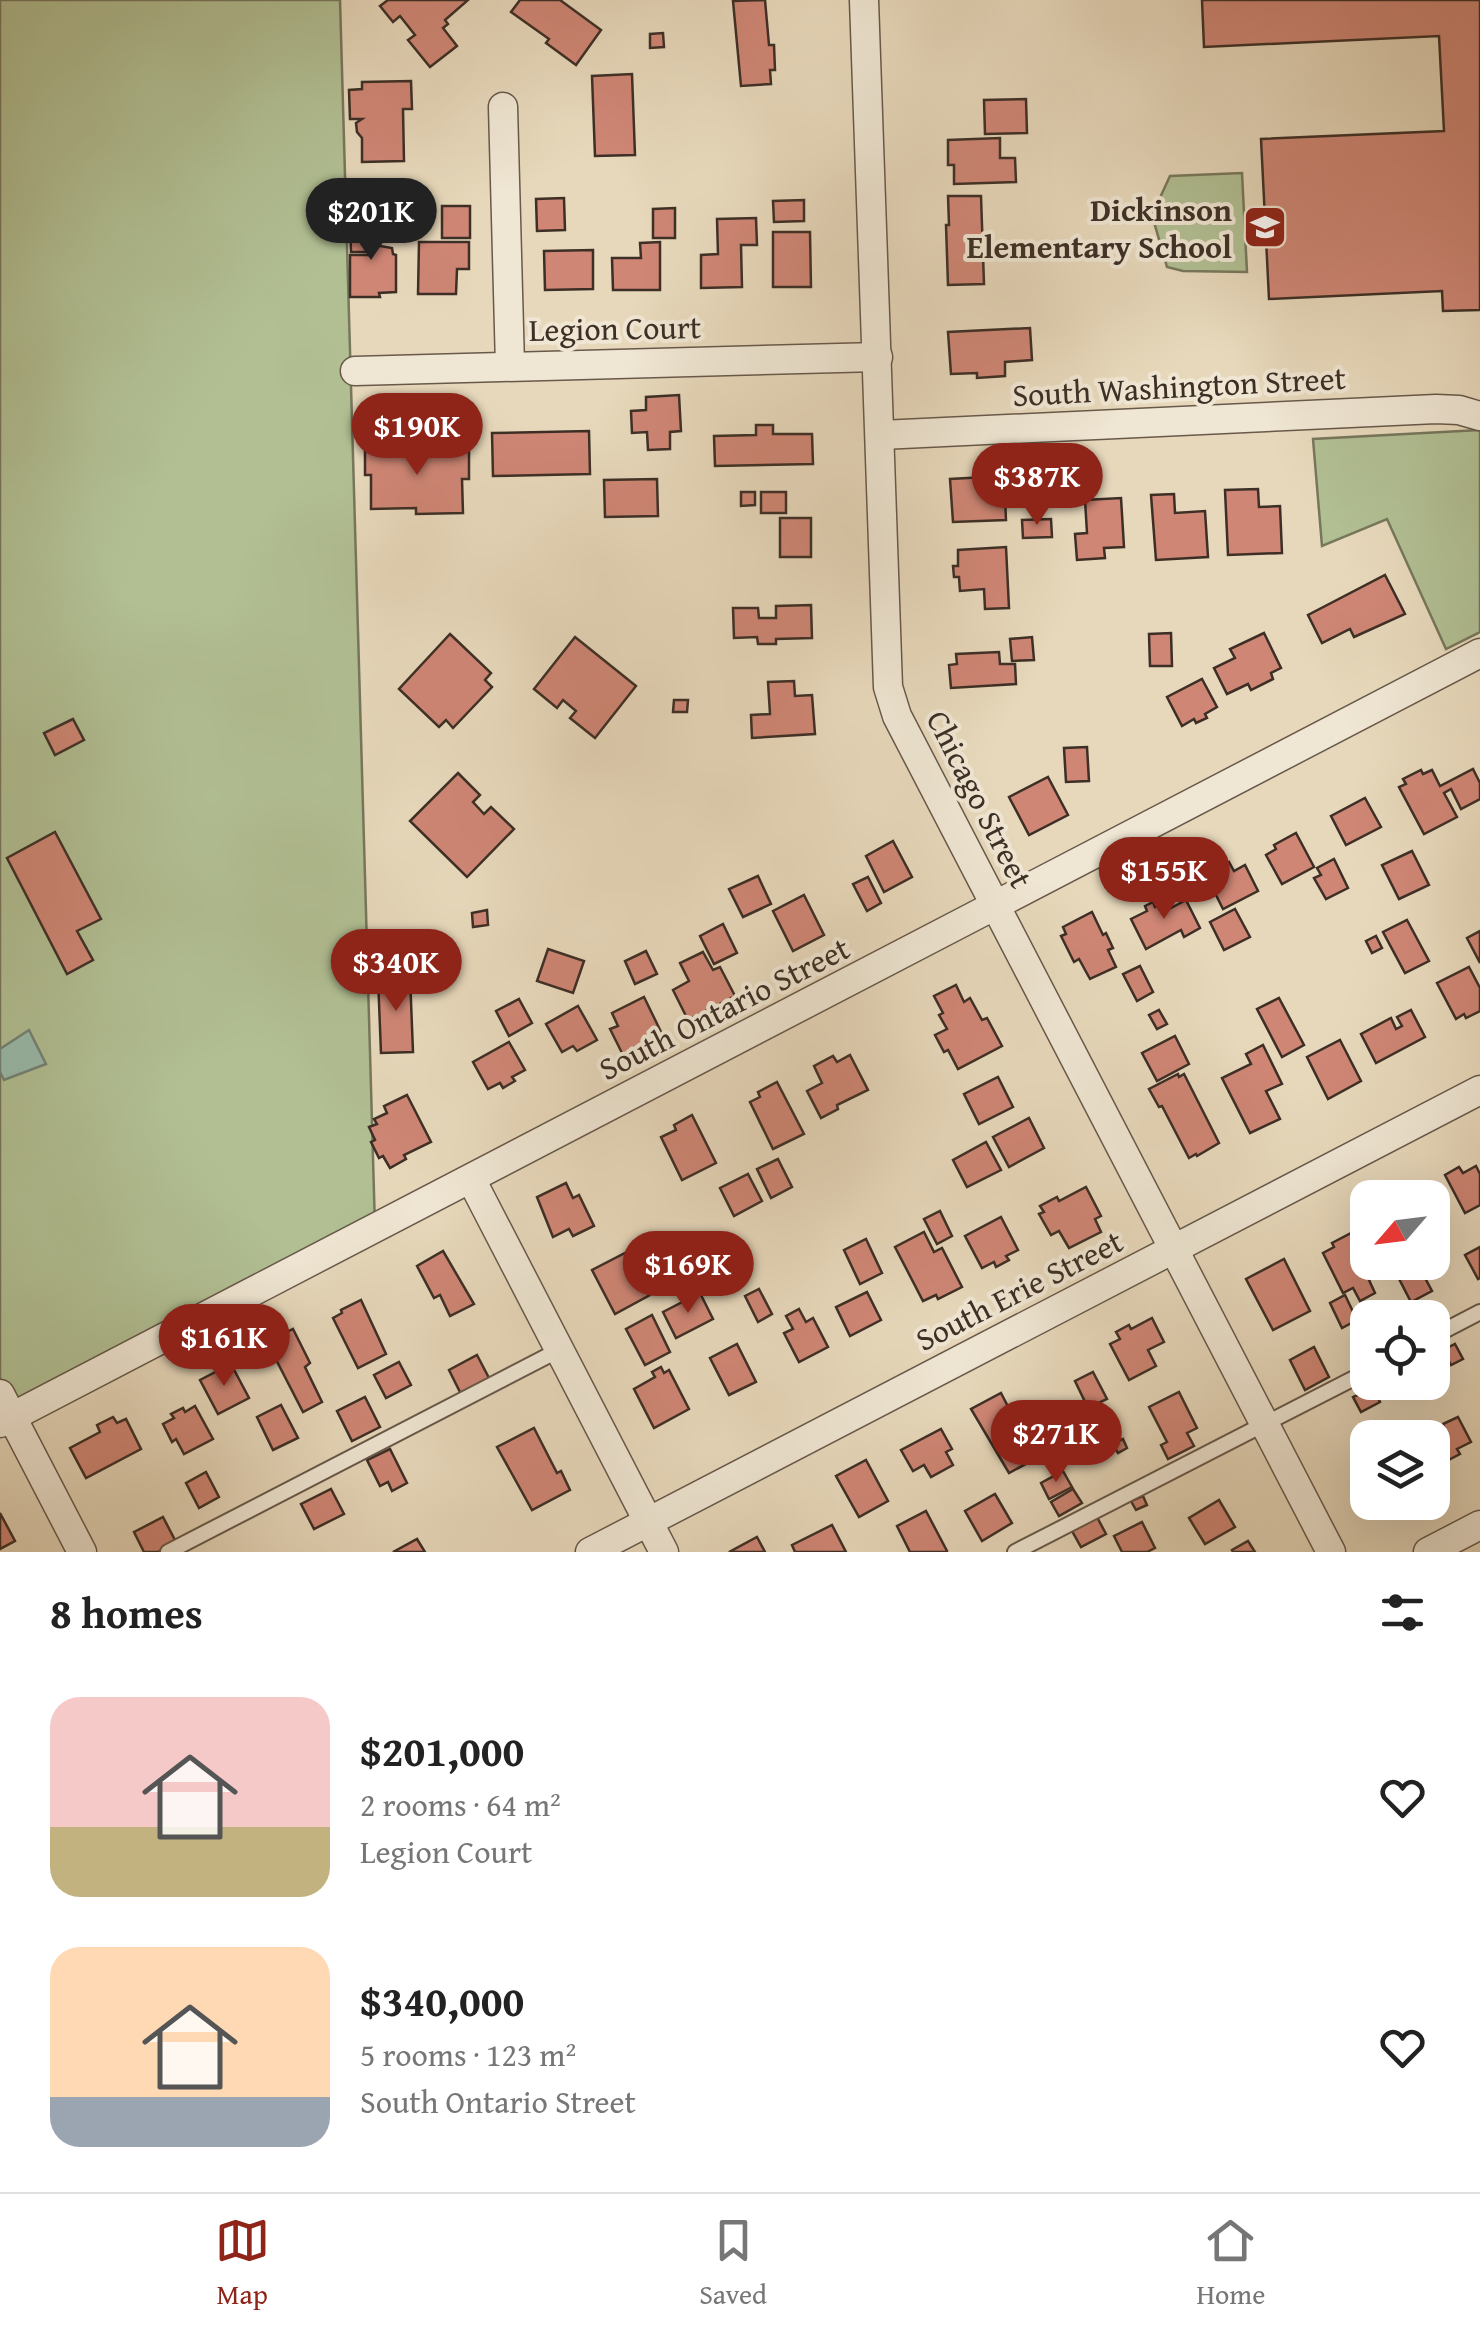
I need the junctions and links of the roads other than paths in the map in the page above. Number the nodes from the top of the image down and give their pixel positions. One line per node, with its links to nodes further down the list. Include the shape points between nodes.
1 (864, 0): 3 (street, Chicago Street)
2 (503, 107): 4 (street)
3 (878, 357): 4 (street, Legion Court); 7 (street, Chicago Street)
4 (510, 366): 5 (street, Legion Court)
5 (354, 371)
6 (1480, 416): 7 (street, South Washington Street, via 1436,409)
7 (881, 435): 9 (street, Chicago Street, via 888,687)
8 (1480, 653): 9 (street, South Ontario Street)
9 (996, 906): 11 (street, South Ontario Street); 12 (street, Chicago Street)
10 (1480, 1090): 12 (street, South Erie Street)
11 (471, 1178): 15 (street); 17 (street, South Ontario Street)
12 (1174, 1249): 18 (street, Chicago Street); 19 (street, South Erie Street)
13 (1480, 1312): 14 (lane)
14 (1450, 1328)
15 (559, 1350): 19 (street); 22 (lane)
16 (1350, 1380): 18 (lane)
17 (4, 1411): 21 (street)
18 (1264, 1425): 25 (lane); 26 (street, Chicago Street)
19 (648, 1521): 23 (street, South Erie Street); 24 (street)
20 (1480, 1525): 27 (street)
21 (82, 1552)
22 (168, 1552)
23 (590, 1552)
24 (664, 1552)
25 (1014, 1552)
26 (1331, 1552)
27 (1428, 1552)

